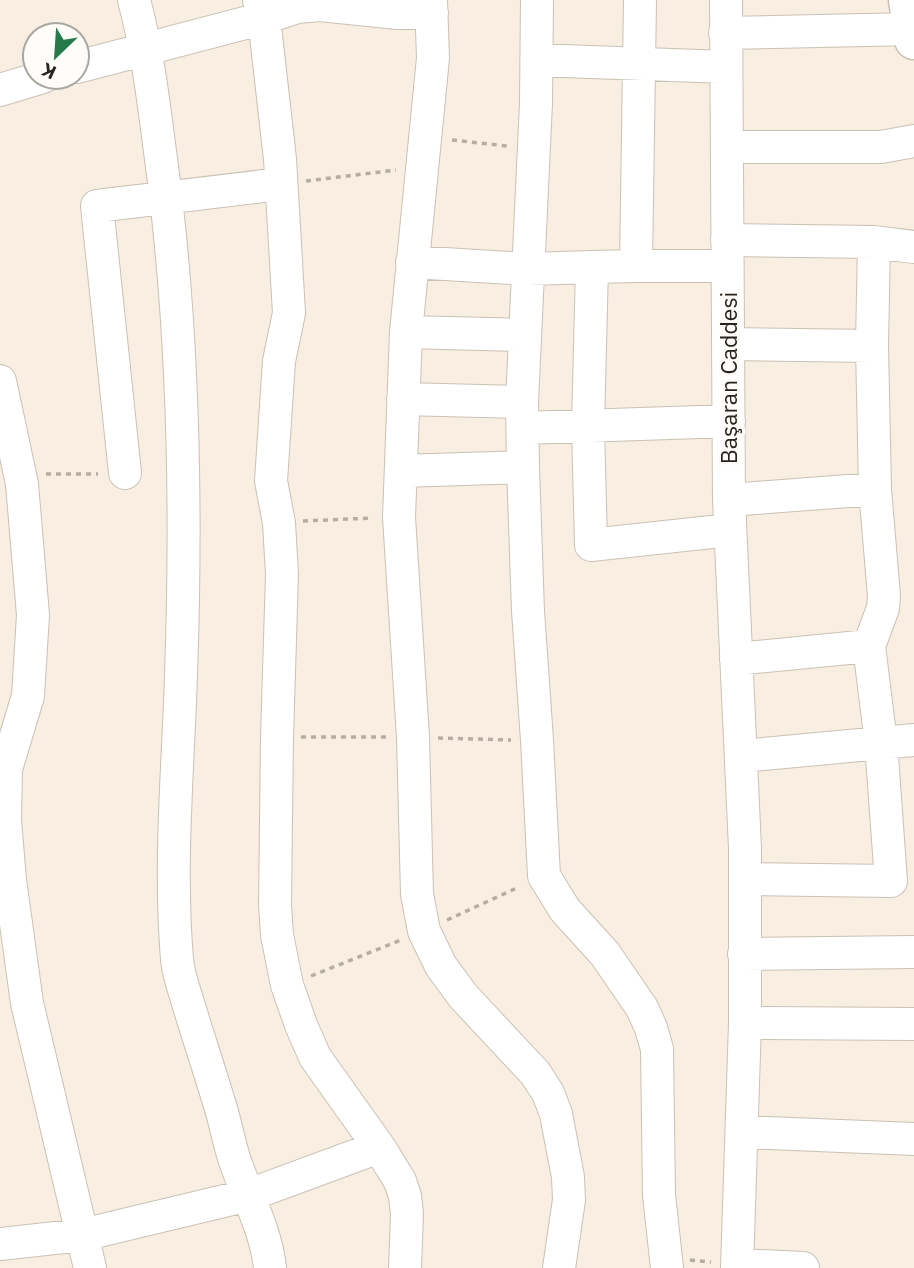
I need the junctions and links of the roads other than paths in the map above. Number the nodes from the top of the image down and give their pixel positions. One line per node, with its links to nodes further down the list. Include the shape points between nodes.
1 (134, 0): 9 (street)
2 (537, 0): 10 (street)
3 (640, 0): 12 (street)
4 (726, 0): 8 (street, Başaran Caddesi)
5 (432, 7): 6 (street, via 398,13 320,5); 23 (street, via 433,58)
6 (261, 9): 9 (street); 18 (street)
7 (911, 23): 8 (street)
8 (725, 33): 13 (street, Başaran Caddesi)
9 (145, 48): 11 (street); 19 (street)
10 (537, 60): 12 (street); 26 (street)
11 (91, 63)
12 (640, 64): 13 (street); 24 (street)
13 (725, 66): 17 (street, Başaran Caddesi)
14 (21, 84): 15 (street)
15 (0, 90)
16 (914, 141): 17 (street, via 881,146)
17 (727, 148): 22 (street, Başaran Caddesi)
18 (281, 184): 19 (street); 55 (street, via 289,313 279,361 271,481 282,574 277,935 300,1026 315,1057)
19 (166, 198): 38 (street, via 97,206); 56 (street, via 184,495 173,852 177,964 234,1159)
20 (874, 243): 21 (street); 22 (street); 30 (street)
21 (914, 247)
22 (727, 253): 24 (street); 29 (street, Başaran Caddesi)
23 (412, 261): 26 (street); 27 (street)
24 (636, 266): 25 (street)
25 (592, 267): 26 (street); 35 (street)
26 (528, 269): 28 (street)
27 (406, 332): 28 (street); 32 (street)
28 (525, 335): 33 (street)
29 (728, 344): 30 (street); 34 (street, Başaran Caddesi)
30 (872, 346): 39 (street)
31 (0, 382): 43 (street, via 20,474 33,615 31,680)
32 (403, 399): 33 (street); 37 (street)
33 (522, 415): 35 (street); 36 (street)
34 (729, 421): 35 (street); 40 (street, Başaran Caddesi)
35 (588, 426): 40 (street, via 591,545)
36 (523, 467): 37 (street); 59 (street, via 544,876 565,910 605,954 651,1028 657,1049 659,1195)
37 (401, 471): 64 (street, via 399,517 417,894 424,931 463,996 548,1093 568,1177)
38 (125, 473)
39 (875, 489): 40 (street); 41 (street, via 884,596)
40 (730, 515): 42 (street, Başaran Caddesi)
41 (869, 646): 42 (street); 45 (street)
42 (736, 659): 46 (street, Başaran Caddesi)
43 (10, 715): 48 (street)
44 (914, 740): 45 (street)
45 (881, 743): 46 (street); 47 (street, via 891,881)
46 (742, 756): 47 (street, Başaran Caddesi)
47 (745, 879): 50 (street, Başaran Caddesi)
48 (6, 901): 57 (street)
49 (914, 952): 50 (street)
50 (744, 954): 51 (street, Başaran Caddesi)
51 (745, 1023): 52 (street); 53 (street, Başaran Caddesi)
52 (914, 1024)
53 (742, 1132): 54 (street); 60 (street, Başaran Caddesi)
54 (914, 1139)
55 (379, 1147): 56 (street); 63 (street, via 405,1196)
56 (249, 1195): 57 (street); 62 (street)
57 (82, 1235): 58 (street); 61 (street)
58 (0, 1244)
59 (667, 1263)
60 (737, 1266): 65 (street)
61 (90, 1268)
62 (270, 1268)
63 (405, 1268)
64 (559, 1268)
65 (803, 1268)

